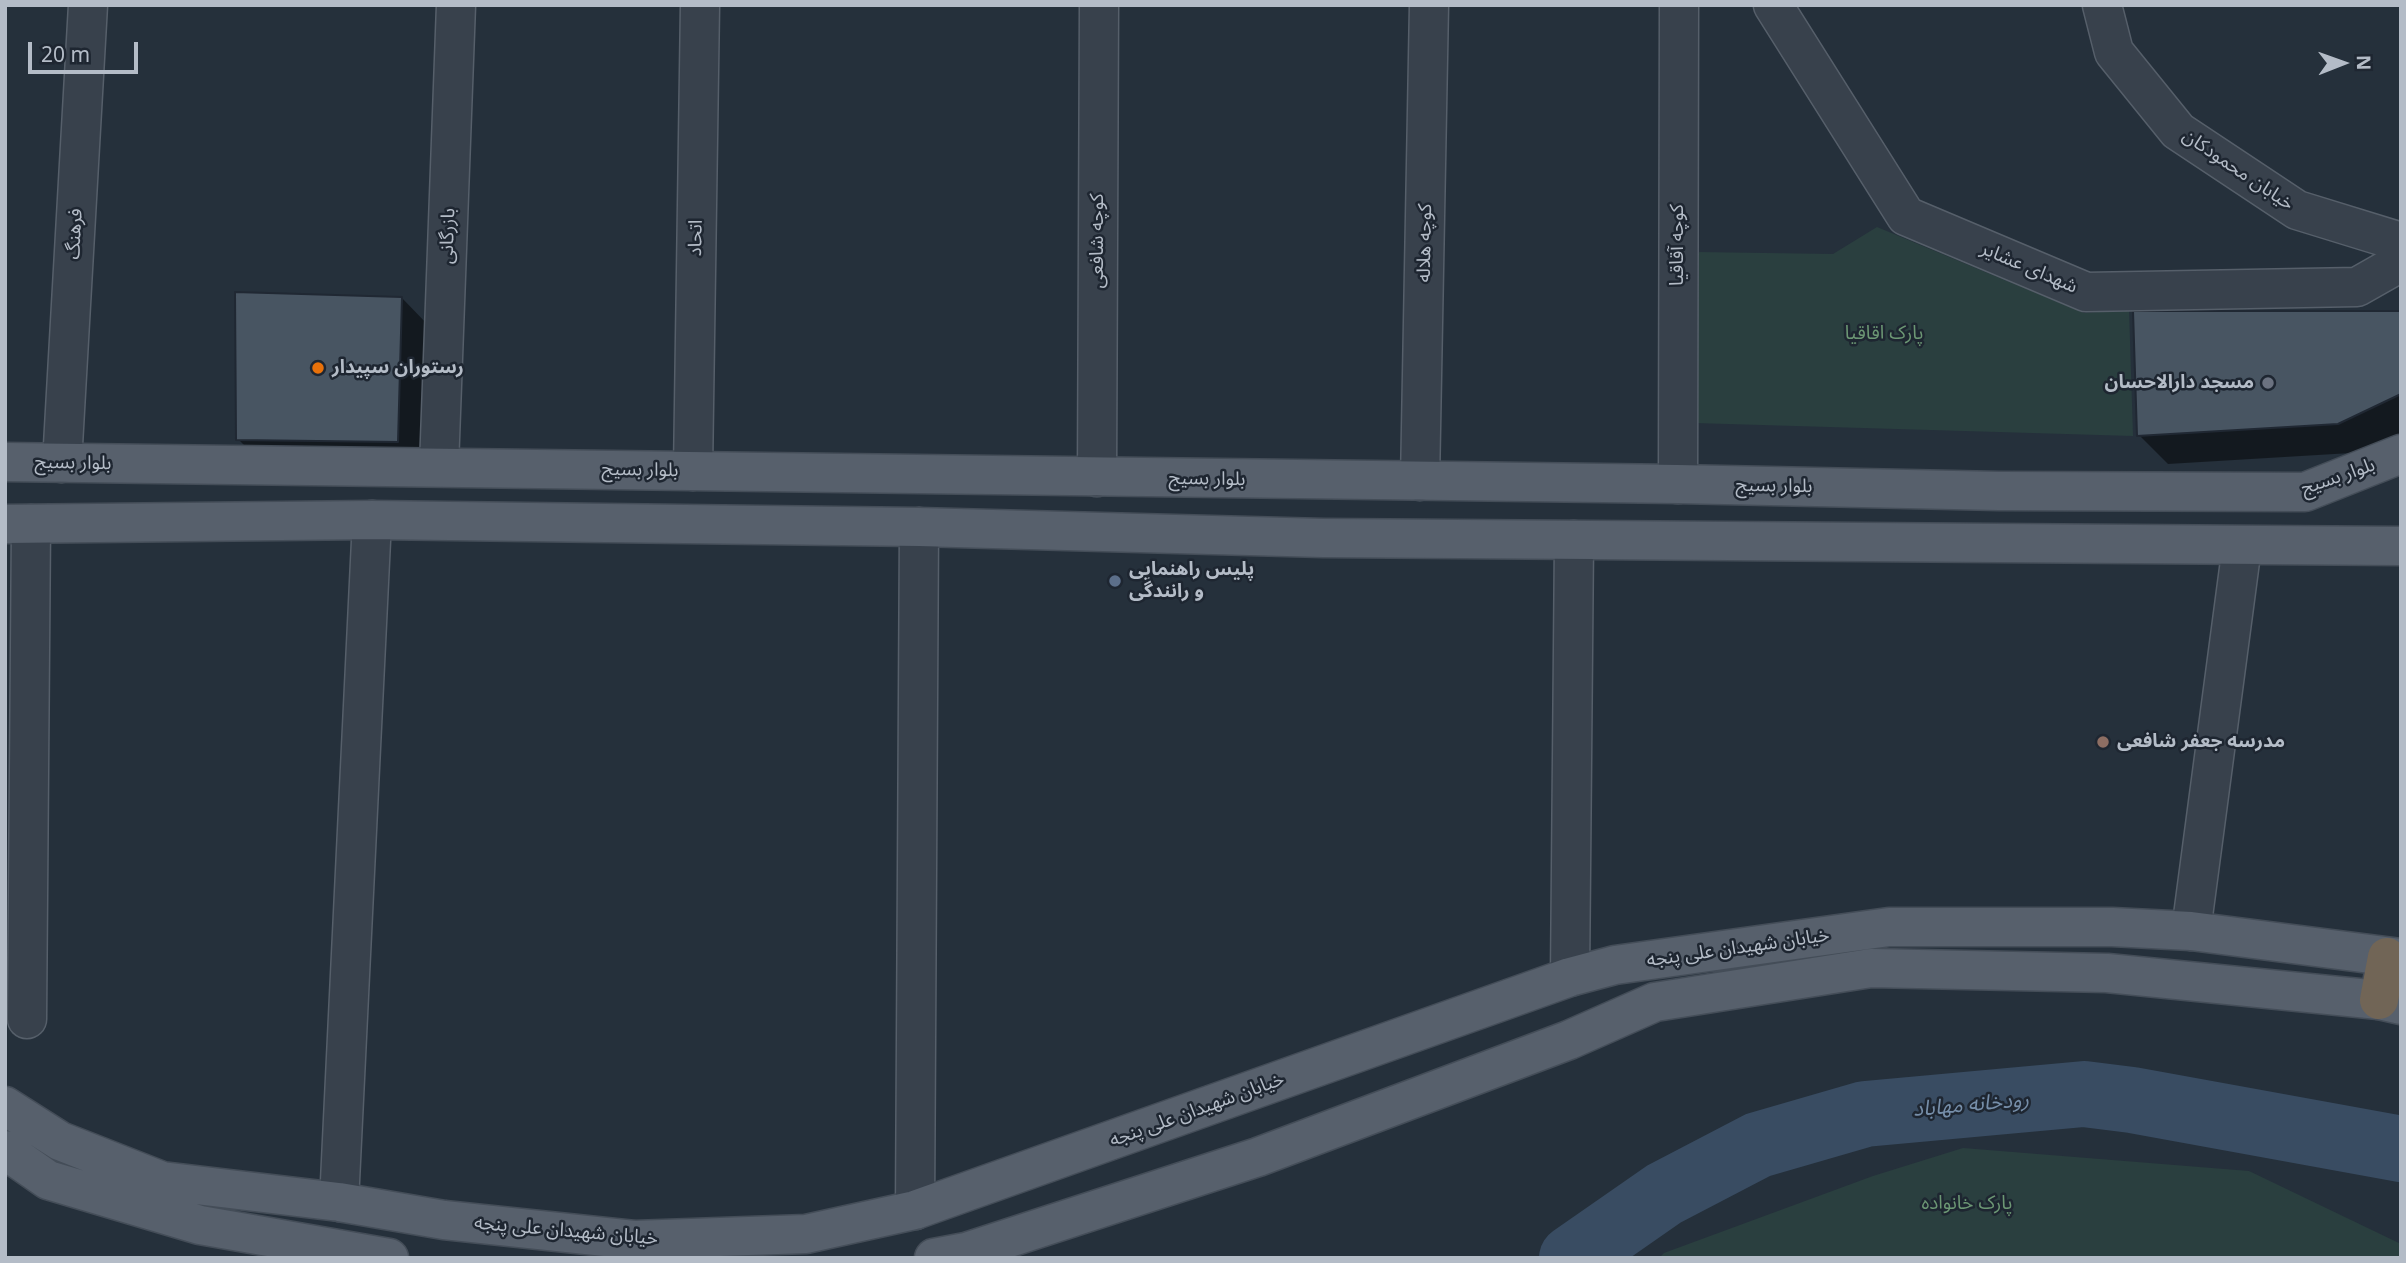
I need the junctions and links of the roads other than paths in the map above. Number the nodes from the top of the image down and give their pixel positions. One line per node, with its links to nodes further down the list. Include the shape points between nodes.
1 (88, 5): 13 (street, فرهنگ)
2 (456, 5): 14 (street, بازرگانی)
3 (700, 5): 15 (street, اتحاد)
4 (1099, 5): 16 (street, کوچه شافعی)
5 (1429, 5): 17 (street, کوچه هلاله)
6 (1679, 5): 18 (street, کوچه آقاقیا)
7 (1773, 5): 10 (street, شهدای عشایر, via 1906,216 2086,292 2357,287)
8 (2102, 5): 9 (street, خیابان محمودکان, via 2114,52 2178,131 2297,210)
9 (2401, 242)
10 (2401, 262)
11 (2401, 454): 18 (main road, بلوار بسیج, via 2305,492)
12 (5, 462): 13 (main road, بلوار بسیج)
13 (62, 463): 14 (main road, بلوار بسیج)
14 (439, 466): 15 (main road, بلوار بسیج)
15 (693, 471): 16 (main road, بلوار بسیج)
16 (1097, 477): 17 (main road, بلوار بسیج)
17 (1420, 481): 18 (main road, بلوار بسیج)
18 (1678, 484)
19 (372, 520): 20 (main road); 21 (main road); 33 (street)
20 (18, 524): 29 (street)
21 (919, 527): 22 (main road); 34 (street)
22 (1574, 540): 23 (main road); 27 (street)
23 (2242, 546): 24 (main road); 25 (street)
24 (2401, 546)
25 (2191, 930): 26 (main road, خیابان شهیدان علی پنجه); 27 (main road, خیابان شهیدان علی پنجه, via 1889,927 1615,965)
26 (2394, 958): 28 (highway)
27 (1570, 977): 30 (main road); 34 (main road, خیابان شهیدان علی پنجه)
28 (2390, 1002): 30 (main road, خیابان شهیدان علی پنجه, via 2108,973 1871,968 1655,1002)
29 (27, 1019)
30 (1569, 1040): 36 (main road, خیابان شهیدان علی پنجه, via 1258,1157 966,1252)
31 (5, 1106): 33 (main road, خیابان شهیدان علی پنجه, via 60,1140 162,1181)
32 (5, 1150): 35 (main road, via 48,1180 200,1225)
33 (339, 1202): 34 (main road, خیابان شهیدان علی پنجه, via 444,1220 634,1240 806,1234)
34 (915, 1210)
35 (389, 1258)
36 (934, 1258)

